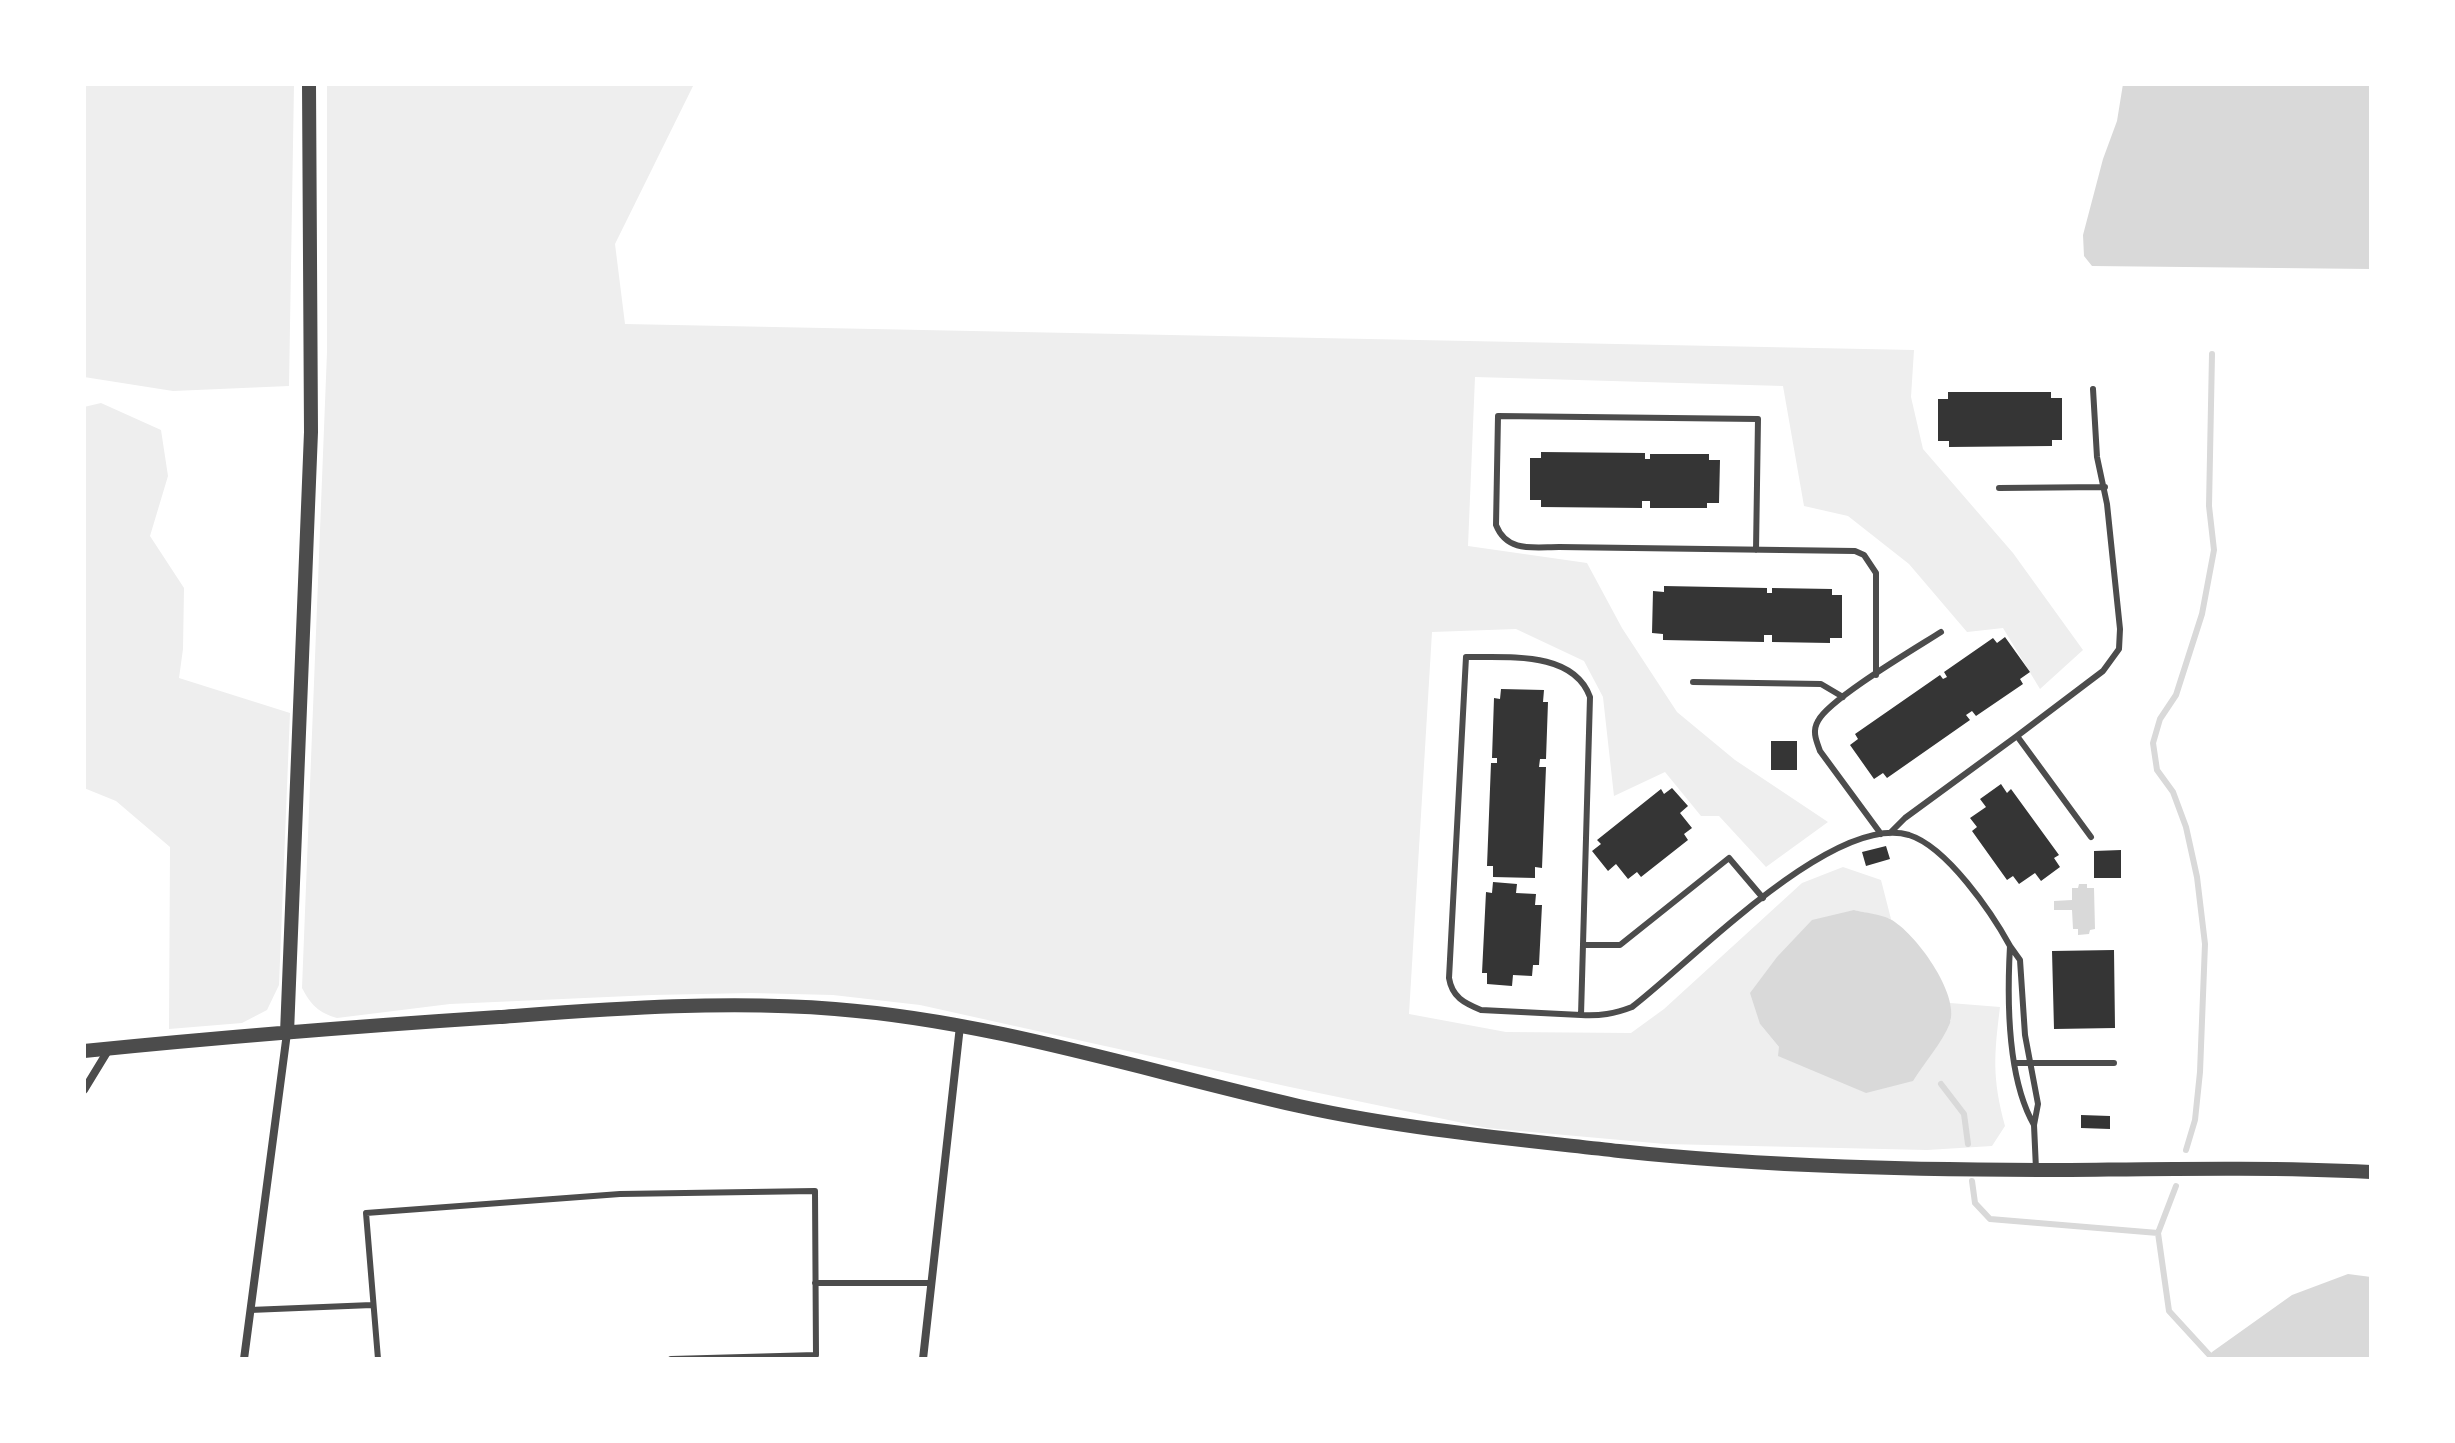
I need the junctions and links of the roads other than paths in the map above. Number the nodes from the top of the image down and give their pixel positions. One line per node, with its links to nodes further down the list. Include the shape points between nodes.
1 (309, 84): 19 (street, via 311,432)
2 (2093, 389): 3 (lane, via 2097,457)
3 (2105, 487): 4 (lane); 10 (lane, via 2119,649 2103,671)
4 (1999, 488)
5 (1756, 550): 5 (lane, via 1507,542 1496,525 1498,416 1758,419); 7 (lane, via 1864,555 1876,573)
6 (1941, 632): 7 (lane)
7 (1876, 675): 9 (lane)
8 (1693, 682): 9 (lane, via 1821,684)
9 (1843, 697): 12 (lane, via 1818,719 1814,735)
10 (2017, 736): 11 (lane); 13 (lane)
11 (1890, 833): 12 (lane); 16 (lane, via 1918,839 1948,861)
12 (1881, 834): 14 (lane, via 1826,852)
13 (2091, 837)
14 (1763, 898): 15 (lane, via 1729,858 1620,945); 17 (lane, via 1632,1007 1614,1014)
15 (1584, 945): 17 (lane); 17 (lane, via 1590,697 1585,684 1564,668 1534,659 1466,657 1450,988 1481,1010)
16 (2010, 946): 22 (lane); 23 (lane, via 2020,960)
17 (1581, 1015)
18 (960, 1026): 19 (street, via 834,1009 717,1006); 27 (street, via 1305,1107 1419,1127 1625,1152 1819,1166); 30 (street)
19 (287, 1033): 20 (street); 32 (street)
20 (110, 1048): 21 (street); 25 (street)
21 (84, 1051)
22 (2014, 1063): 23 (lane); 26 (lane)
23 (2031, 1063): 24 (lane); 26 (lane, via 2038,1104)
24 (2114, 1063)
25 (84, 1090)
26 (2034, 1125): 27 (lane)
27 (2036, 1169): 28 (street)
28 (2371, 1172)
29 (815, 1283): 30 (lane); 31 (lane, via 815,1191 620,1194 366,1213); 35 (lane, via 816,1355)
30 (931, 1283): 36 (street)
31 (372, 1305): 32 (lane); 34 (lane)
32 (250, 1310): 33 (street)
33 (244, 1359)
34 (378, 1359)
35 (671, 1359)
36 (923, 1359)

